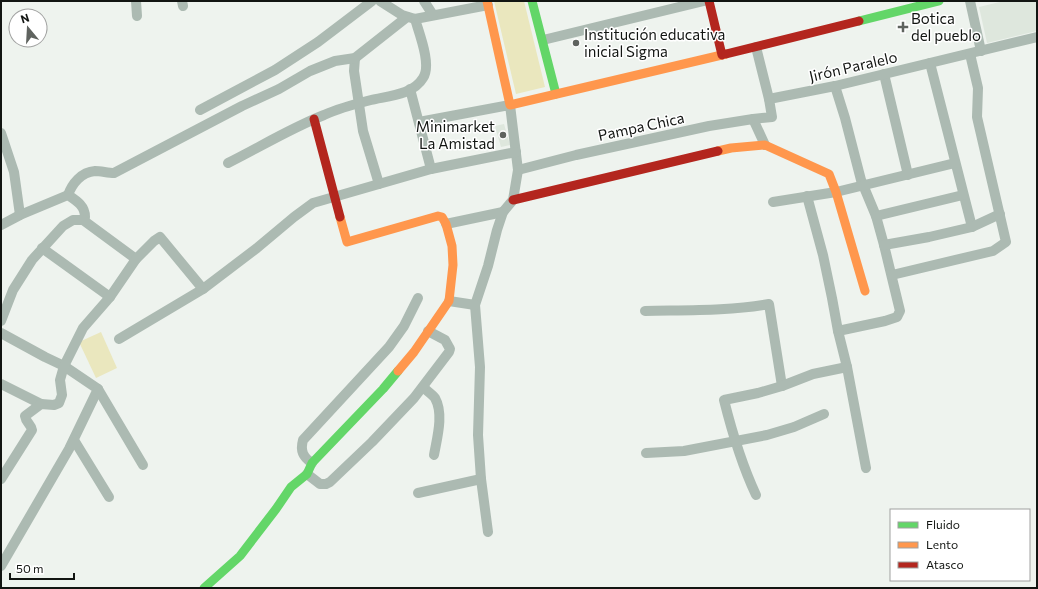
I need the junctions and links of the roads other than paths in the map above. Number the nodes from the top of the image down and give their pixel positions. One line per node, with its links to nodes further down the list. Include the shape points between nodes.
1 (136, 1): 13 (street)
2 (372, 1): 30 (street, via 318,42 275,70)
3 (380, 1): 14 (street)
4 (424, 1): 12 (street)
5 (532, 1): 16 (street)
6 (704, 1): 16 (street)
7 (709, 1): 20 (street)
8 (939, 1): 11 (street)
9 (970, 1): 18 (street)
10 (487, 3): 12 (street); 29 (street)
11 (907, 5): 17 (street)
12 (433, 15): 14 (street)
13 (137, 16)
14 (411, 18): 21 (street); 25 (street, via 424,50 426,69 422,80)
15 (1037, 38): 18 (street, Jirón Paralelo)
16 (543, 40): 26 (street)
17 (756, 47): 20 (street); 27 (street)
18 (981, 51): 19 (street, Jirón Paralelo)
19 (970, 54): 22 (street, Jirón Paralelo); 52 (street, via 978,88 977,117)
20 (722, 55): 26 (street)
21 (354, 58): 28 (street); 45 (street, via 335,61 310,71 114,173 95,171 82,175 72,185)
22 (930, 63): 23 (street, Jirón Paralelo); 38 (street)
23 (884, 74): 24 (street, Jirón Paralelo); 41 (street)
24 (835, 86): 27 (street, Jirón Paralelo); 43 (street)
25 (410, 89): 28 (street); 33 (street)
26 (556, 94): 29 (street)
27 (769, 99): 31 (street, Pampa Chica, via 772,117)
28 (360, 103): 32 (street); 42 (street, via 363,130)
29 (510, 105): 33 (street); 36 (street)
30 (200, 110)
31 (753, 118): 35 (street); 40 (street, Pampa Chica, via 576,155)
32 (314, 119): 37 (street); 47 (street)
33 (419, 122): 39 (street)
34 (1, 133): 53 (street, via 14,172)
35 (765, 145): 44 (street, via 826,172); 49 (street, via 712,152)
36 (516, 152): 39 (street); 40 (street)
37 (228, 163)
38 (955, 163): 41 (street); 46 (street)
39 (431, 169): 42 (street)
40 (518, 170): 49 (street)
41 (908, 175): 43 (street)
42 (380, 184): 47 (street)
43 (862, 185): 44 (street); 54 (street)
44 (836, 192): 48 (street); 64 (street)
45 (68, 195): 53 (street); 55 (street, via 83,208)
46 (963, 195): 54 (street); 58 (street)
47 (334, 196): 56 (street, via 347,242 438,216 442,217); 63 (street, via 313,203)
48 (807, 196): 50 (street); 72 (street, via 823,255)
49 (513, 200): 51 (street)
50 (773, 202)
51 (503, 212): 56 (street); 68 (street)
52 (1000, 214): 58 (street); 62 (street, via 1006,242 992,250)
53 (20, 215): 57 (street)
54 (876, 216): 59 (street)
55 (84, 220): 60 (street, via 73,220 63,226); 61 (street)
56 (446, 224): 67 (street, via 452,246 453,265)
57 (1, 225)
58 (972, 227): 59 (street)
59 (884, 245): 62 (street)
60 (42, 248): 65 (street); 70 (street, via 13,290)
61 (136, 259): 63 (street, via 160,238); 65 (street)
62 (892, 275): 72 (street, via 899,316)
63 (202, 289): 74 (street)
64 (865, 291)
65 (110, 297): 75 (street, via 83,328)
66 (418, 298): 87 (street, via 404,326 389,347 302,440 301,449 305,458)
67 (449, 300): 68 (street); 71 (street)
68 (475, 305): 92 (street, via 480,367 478,435)
69 (646, 311): 78 (street, via 754,307 770,304)
70 (1, 321)
71 (428, 331): 79 (street, via 445,340 450,349); 87 (street, via 383,389)
72 (838, 331): 76 (street)
73 (1, 333): 75 (street)
74 (119, 339)
75 (64, 366): 80 (street); 81 (street, via 60,380 62,395 59,403)
76 (847, 367): 78 (street, via 813,374); 89 (street)
77 (1, 384): 81 (street)
78 (782, 386): 84 (street, via 724,400)
79 (423, 387): 86 (street, via 434,397 439,409); 90 (street, via 372,442 330,482 320,484)
80 (98, 389): 83 (street); 88 (street)
81 (41, 404): 91 (street, via 25,416 32,430)
82 (824, 414): 84 (street, via 794,427)
83 (74, 440): 95 (street); 97 (street)
84 (735, 441): 85 (street, via 684,451); 94 (street)
85 (646, 453)
86 (434, 455)
87 (312, 463): 90 (street)
88 (143, 465)
89 (866, 468)
90 (307, 474): 98 (street, via 291,487 240,556)
91 (1, 479)
92 (481, 479): 93 (street); 96 (street)
93 (418, 493)
94 (756, 495)
95 (109, 497)
96 (488, 532)
97 (1, 566)
98 (204, 588)

